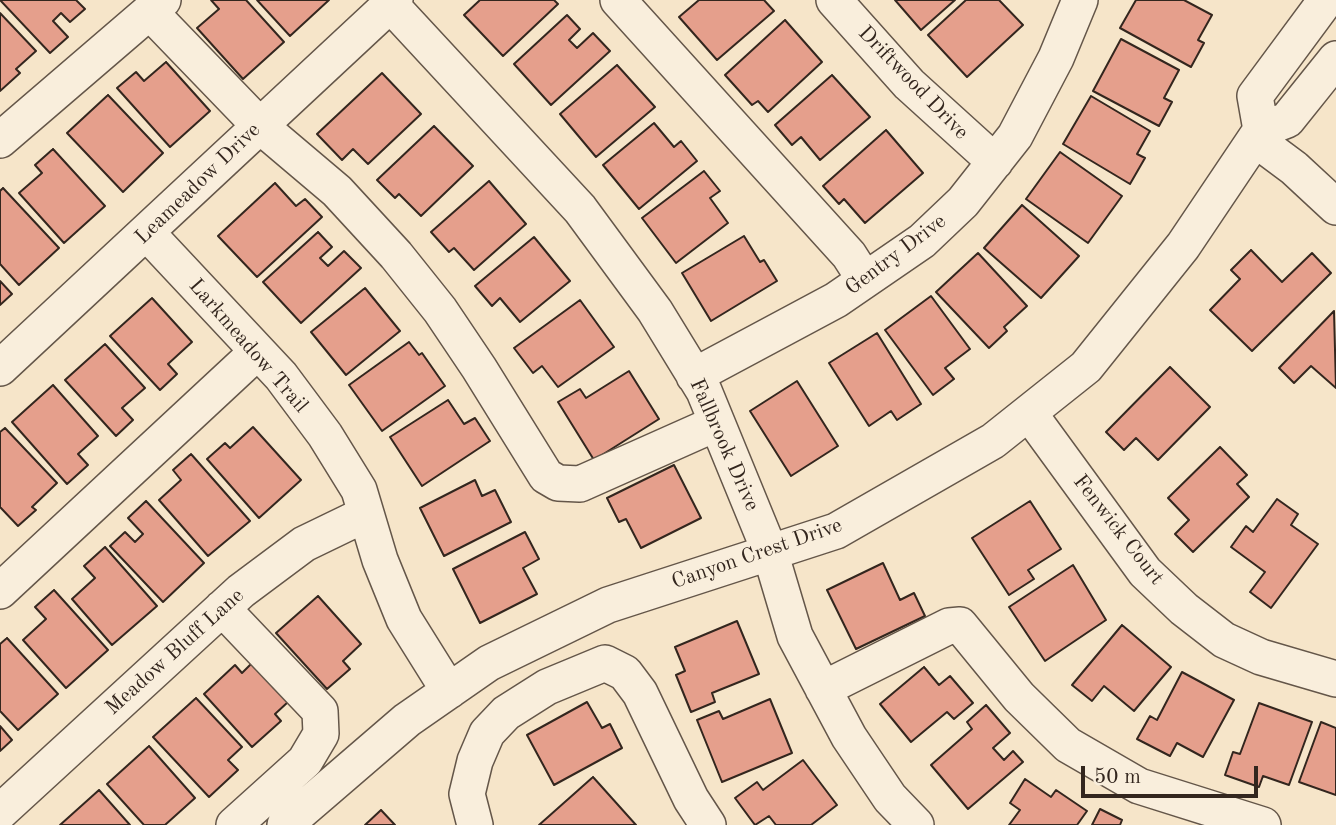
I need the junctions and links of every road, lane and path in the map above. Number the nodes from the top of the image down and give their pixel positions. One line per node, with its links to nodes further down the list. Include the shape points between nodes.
1 (618, 0): 14 (street, via 849,255)
2 (834, 0): 11 (street, Driftwood Drive, via 909,84)
3 (1080, 0): 11 (street, Gentry Drive, via 1015,136)
4 (1326, 0): 9 (street, via 1255,96)
5 (393, 2): 8 (street, Leameadow Drive); 17 (street, Fallbrook Drive, via 580,209 655,311)
6 (156, 6): 8 (street); 10 (street)
7 (1336, 59): 9 (street, Canyon Crest Drive, via 1287,120)
8 (259, 125): 13 (street, Leameadow Drive); 19 (street, via 337,191 396,255 440,310 546,476 558,483 580,484)
9 (1258, 134): 12 (street); 18 (street, Canyon Crest Drive, via 1183,247 1086,368)
10 (0, 140)
11 (995, 162): 14 (street, Gentry Drive, via 963,202 922,241)
12 (1336, 207)
13 (148, 233): 15 (street, Larkmeadow Trail); 16 (street, Leameadow Drive)
14 (865, 280): 17 (street, Gentry Drive)
15 (257, 352): 20 (street, Larkmeadow Trail, via 281,376 325,436 359,489); 22 (street)
16 (0, 368)
17 (694, 376): 19 (street, Fallbrook Drive)
18 (1029, 413): 21 (street, Canyon Crest Drive, via 993,442 836,531); 24 (street, Fenwick Court, via 1145,572 1184,609 1224,640 1261,657)
19 (717, 423): 21 (street, Fallbrook Drive)
20 (366, 514): 23 (street, Meadow Bluff Lane, via 304,544); 26 (street, Larkmeadow Trail, via 404,619)
21 (770, 552): 25 (street, Fallbrook Drive, via 795,636); 26 (street, Canyon Crest Drive, via 608,605 489,663)
22 (0, 591)
23 (222, 608): 28 (street, Meadow Bluff Lane); 29 (street, via 320,711 321,734 305,761)
24 (1336, 678)
25 (823, 689): 32 (street, Fallbrook Drive, via 890,797); 33 (street, via 949,626 960,625 1019,697 1068,745 1139,786)
26 (449, 691): 30 (street, Canyon Crest Drive, via 407,720)
27 (471, 810): 31 (street, via 475,761 487,733 506,713 547,687 606,663 625,673 640,693)
28 (0, 812)
29 (234, 825)
30 (285, 825)
31 (708, 825)
32 (916, 825)
33 (1263, 825)

